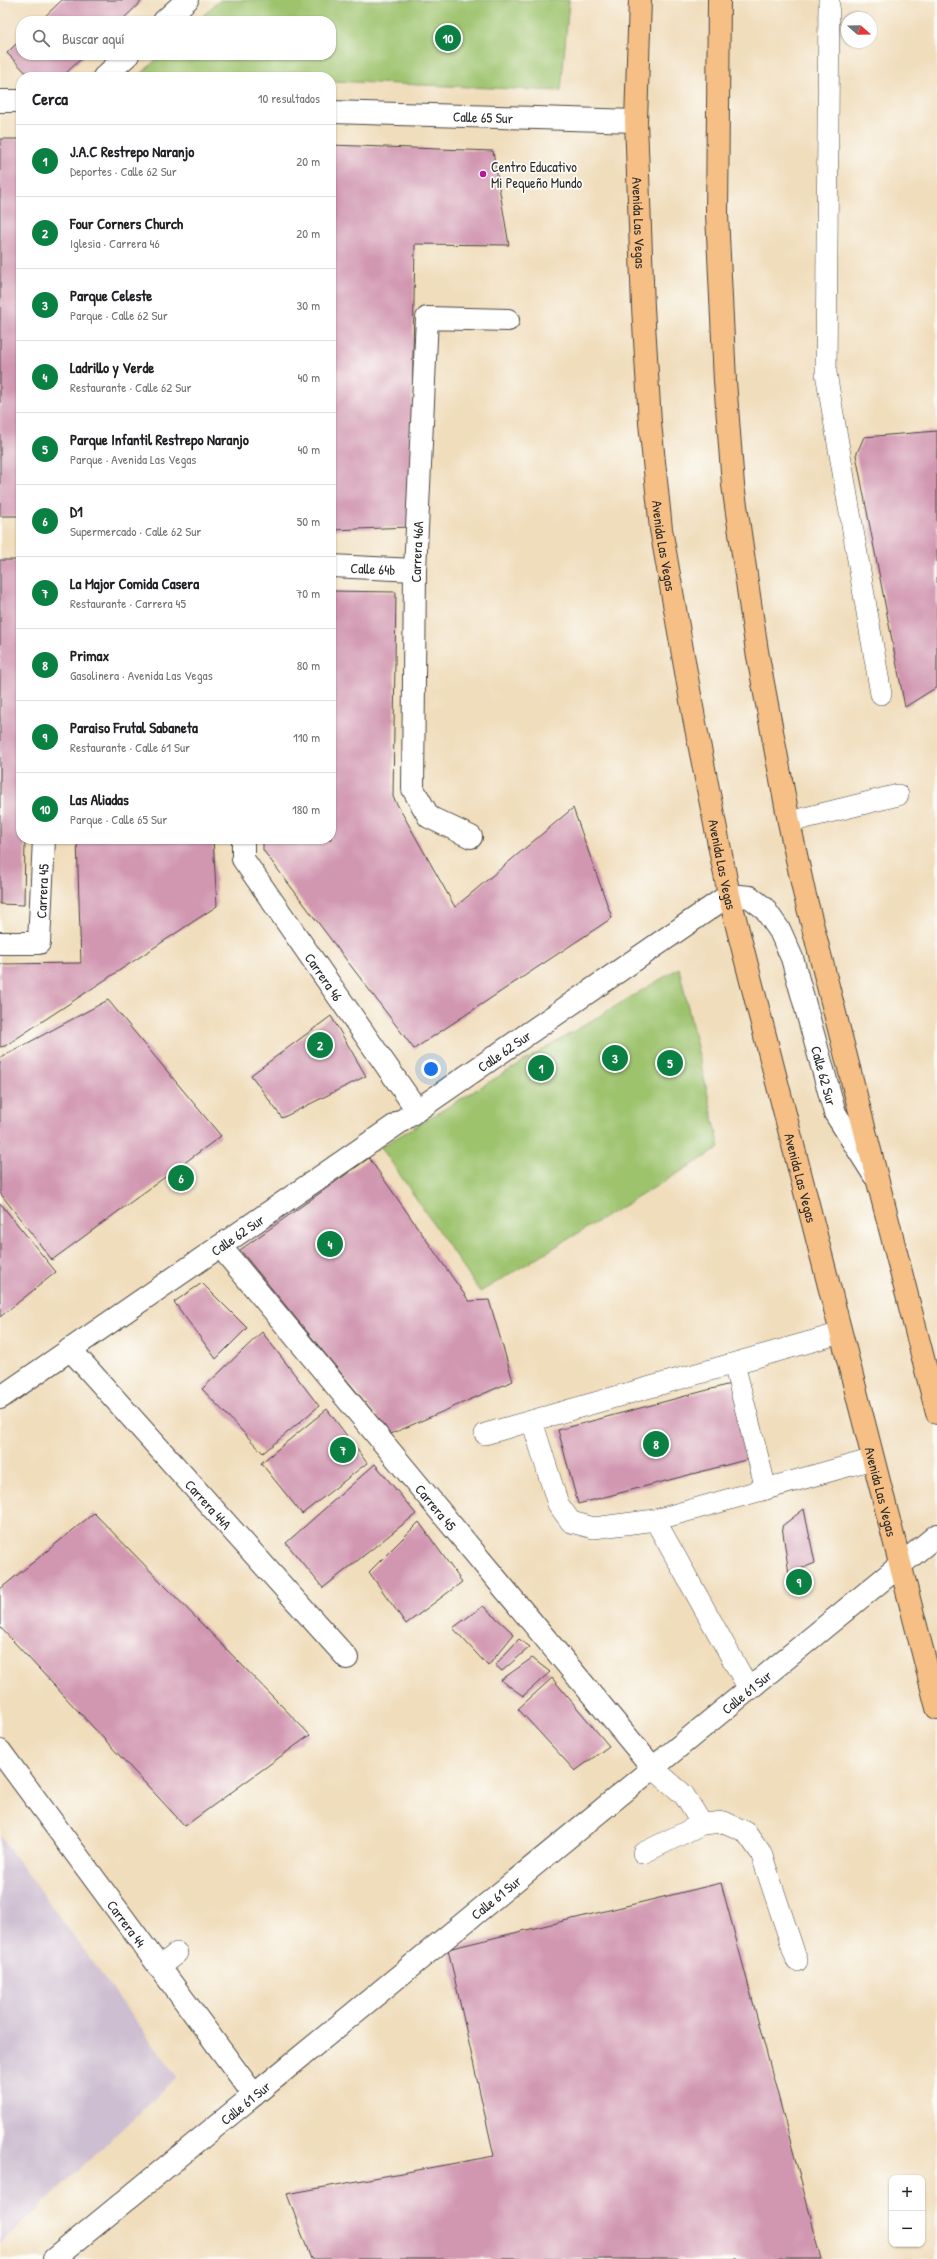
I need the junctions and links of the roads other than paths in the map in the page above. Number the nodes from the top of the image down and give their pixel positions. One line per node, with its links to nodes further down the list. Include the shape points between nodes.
1 (187, 0): 5 (street)
2 (640, 0): 11 (main road, Avenida Las Vegas)
3 (720, 0): 17 (main road, via 717,214 725,389 733,485 757,651)
4 (830, 0): 15 (lane, via 826,373)
5 (169, 16)
6 (123, 60): 7 (street)
7 (109, 72)
8 (0, 101): 9 (street)
9 (16, 101)
10 (336, 112): 11 (street, Calle 65 Sur)
11 (636, 121): 21 (main road, Avenida Las Vegas, via 650,423 661,529 694,718)
12 (508, 320): 14 (street, Carrera 46A, via 427,318)
13 (336, 566): 14 (street, Calle 64b)
14 (415, 570): 18 (street, Carrera 46A, via 413,789 429,817)
15 (881, 694)
16 (898, 795): 17 (lane)
17 (789, 822): 24 (main road, via 804,892)
18 (470, 837)
19 (44, 844): 22 (street, Carrera 45, via 39,943)
20 (243, 844): 23 (street, Carrera 46, via 243,859)
21 (729, 895): 23 (street, Calle 62 Sur); 24 (street, Calle 62 Sur, via 750,898 764,908 780,931 792,958 835,1113); 26 (main road, Avenida Las Vegas)
22 (0, 943)
23 (417, 1110): 25 (street, Calle 62 Sur)
24 (878, 1182): 29 (main road)
25 (220, 1246): 27 (street, Calle 62 Sur); 43 (street, Carrera 45)
26 (841, 1333): 28 (lane); 34 (main road, Avenida Las Vegas)
27 (70, 1349): 30 (street, Calle 62 Sur); 39 (street, Carrera 44A)
28 (734, 1364): 32 (lane); 35 (lane)
29 (934, 1391): 31 (main road)
30 (0, 1398)
31 (937, 1413)
32 (532, 1421): 33 (lane); 36 (lane, via 558,1504 571,1522 594,1528)
33 (485, 1434)
34 (873, 1459): 35 (lane); 38 (main road, Avenida Las Vegas)
35 (766, 1489): 36 (lane)
36 (655, 1520): 40 (lane)
37 (937, 1535): 38 (street, Calle 61 Sur)
38 (900, 1565): 40 (street, Calle 61 Sur); 41 (main road, Avenida Las Vegas)
39 (347, 1658)
40 (749, 1689): 43 (street, Calle 61 Sur)
41 (937, 1708)
42 (0, 1752): 48 (street, Carrera 44)
43 (653, 1768): 44 (lane, via 684,1795); 49 (street, Calle 61 Sur)
44 (702, 1824): 45 (lane); 47 (lane, via 724,1822 746,1832 761,1853)
45 (643, 1853)
46 (177, 1953): 48 (lane)
47 (797, 1961)
48 (158, 1968): 49 (street, Carrera 44)
49 (254, 2095): 50 (street, Calle 61 Sur)
50 (54, 2259)

